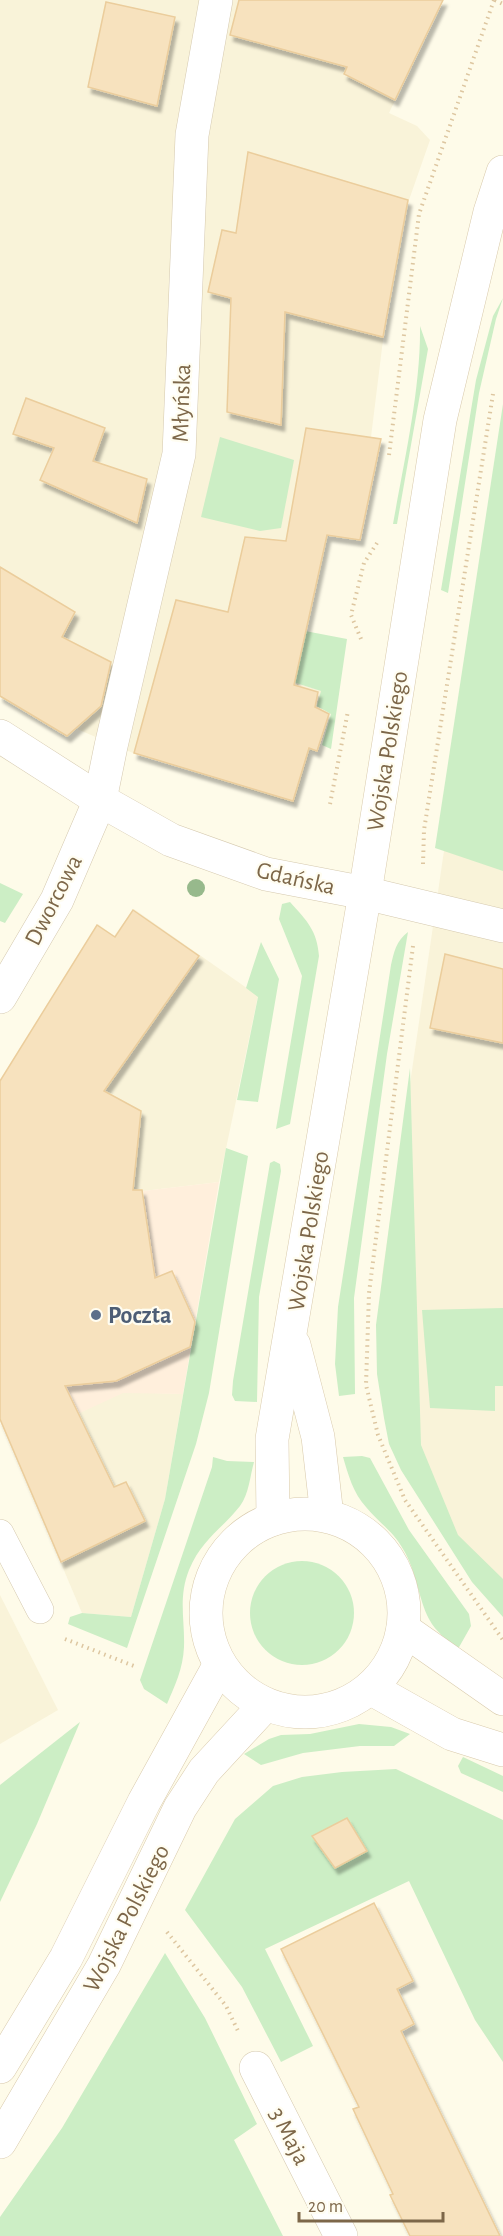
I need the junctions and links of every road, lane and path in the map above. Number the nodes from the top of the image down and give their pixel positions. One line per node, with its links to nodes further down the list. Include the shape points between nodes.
1 (216, 0): 7 (main road, Młyńska, via 192,135 179,454)
2 (495, 0): 3 (path)
3 (503, 4)
4 (503, 172): 8 (main road, Wojska Polskiego, via 440,420)
5 (494, 388): 9 (path, via 424,830)
6 (0, 736): 7 (main road, Gdańska)
7 (100, 800): 8 (main road, Gdańska, via 171,840 266,874); 11 (main road, Dworcowa, via 57,900)
8 (365, 893): 9 (main road, Gdańska); 12 (main road, Wojska Polskiego)
9 (418, 905): 10 (main road, Gdańska); 19 (path, via 369,1293 366,1385 378,1435 405,1500)
10 (503, 926)
11 (0, 997)
12 (291, 1335): 13 (main road, Wojska Polskiego, via 318,1437); 14 (main road, Wojska Polskiego, via 272,1439)
13 (327, 1516): 14 (main road, via 300,1513); 17 (main road, via 351,1524 371,1538 388,1558 399,1580 404,1604)
14 (273, 1519): 21 (main road, via 246,1532 225,1553 211,1579 205,1609 208,1638)
15 (0, 1533): 16 (lane)
16 (40, 1610)
17 (403, 1629): 22 (main road, via 392,1662); 23 (main road)
18 (58, 1636): 20 (path)
19 (503, 1640)
20 (134, 1666)
21 (219, 1666): 24 (main road, via 239,1689); 28 (main road, Wojska Polskiego, via 144,1802 66,1958)
22 (370, 1688): 24 (main road, via 347,1704 320,1712 291,1712); 25 (main road, via 452,1734)
23 (503, 1699)
24 (265, 1705): 30 (main road, Wojska Polskiego, via 204,1771 180,1808 104,1965)
25 (503, 1750)
26 (163, 1928): 27 (path)
27 (226, 2006)
28 (0, 2067)
29 (256, 2068): 31 (main road, 3 Maja)
30 (0, 2142)
31 (341, 2236)

